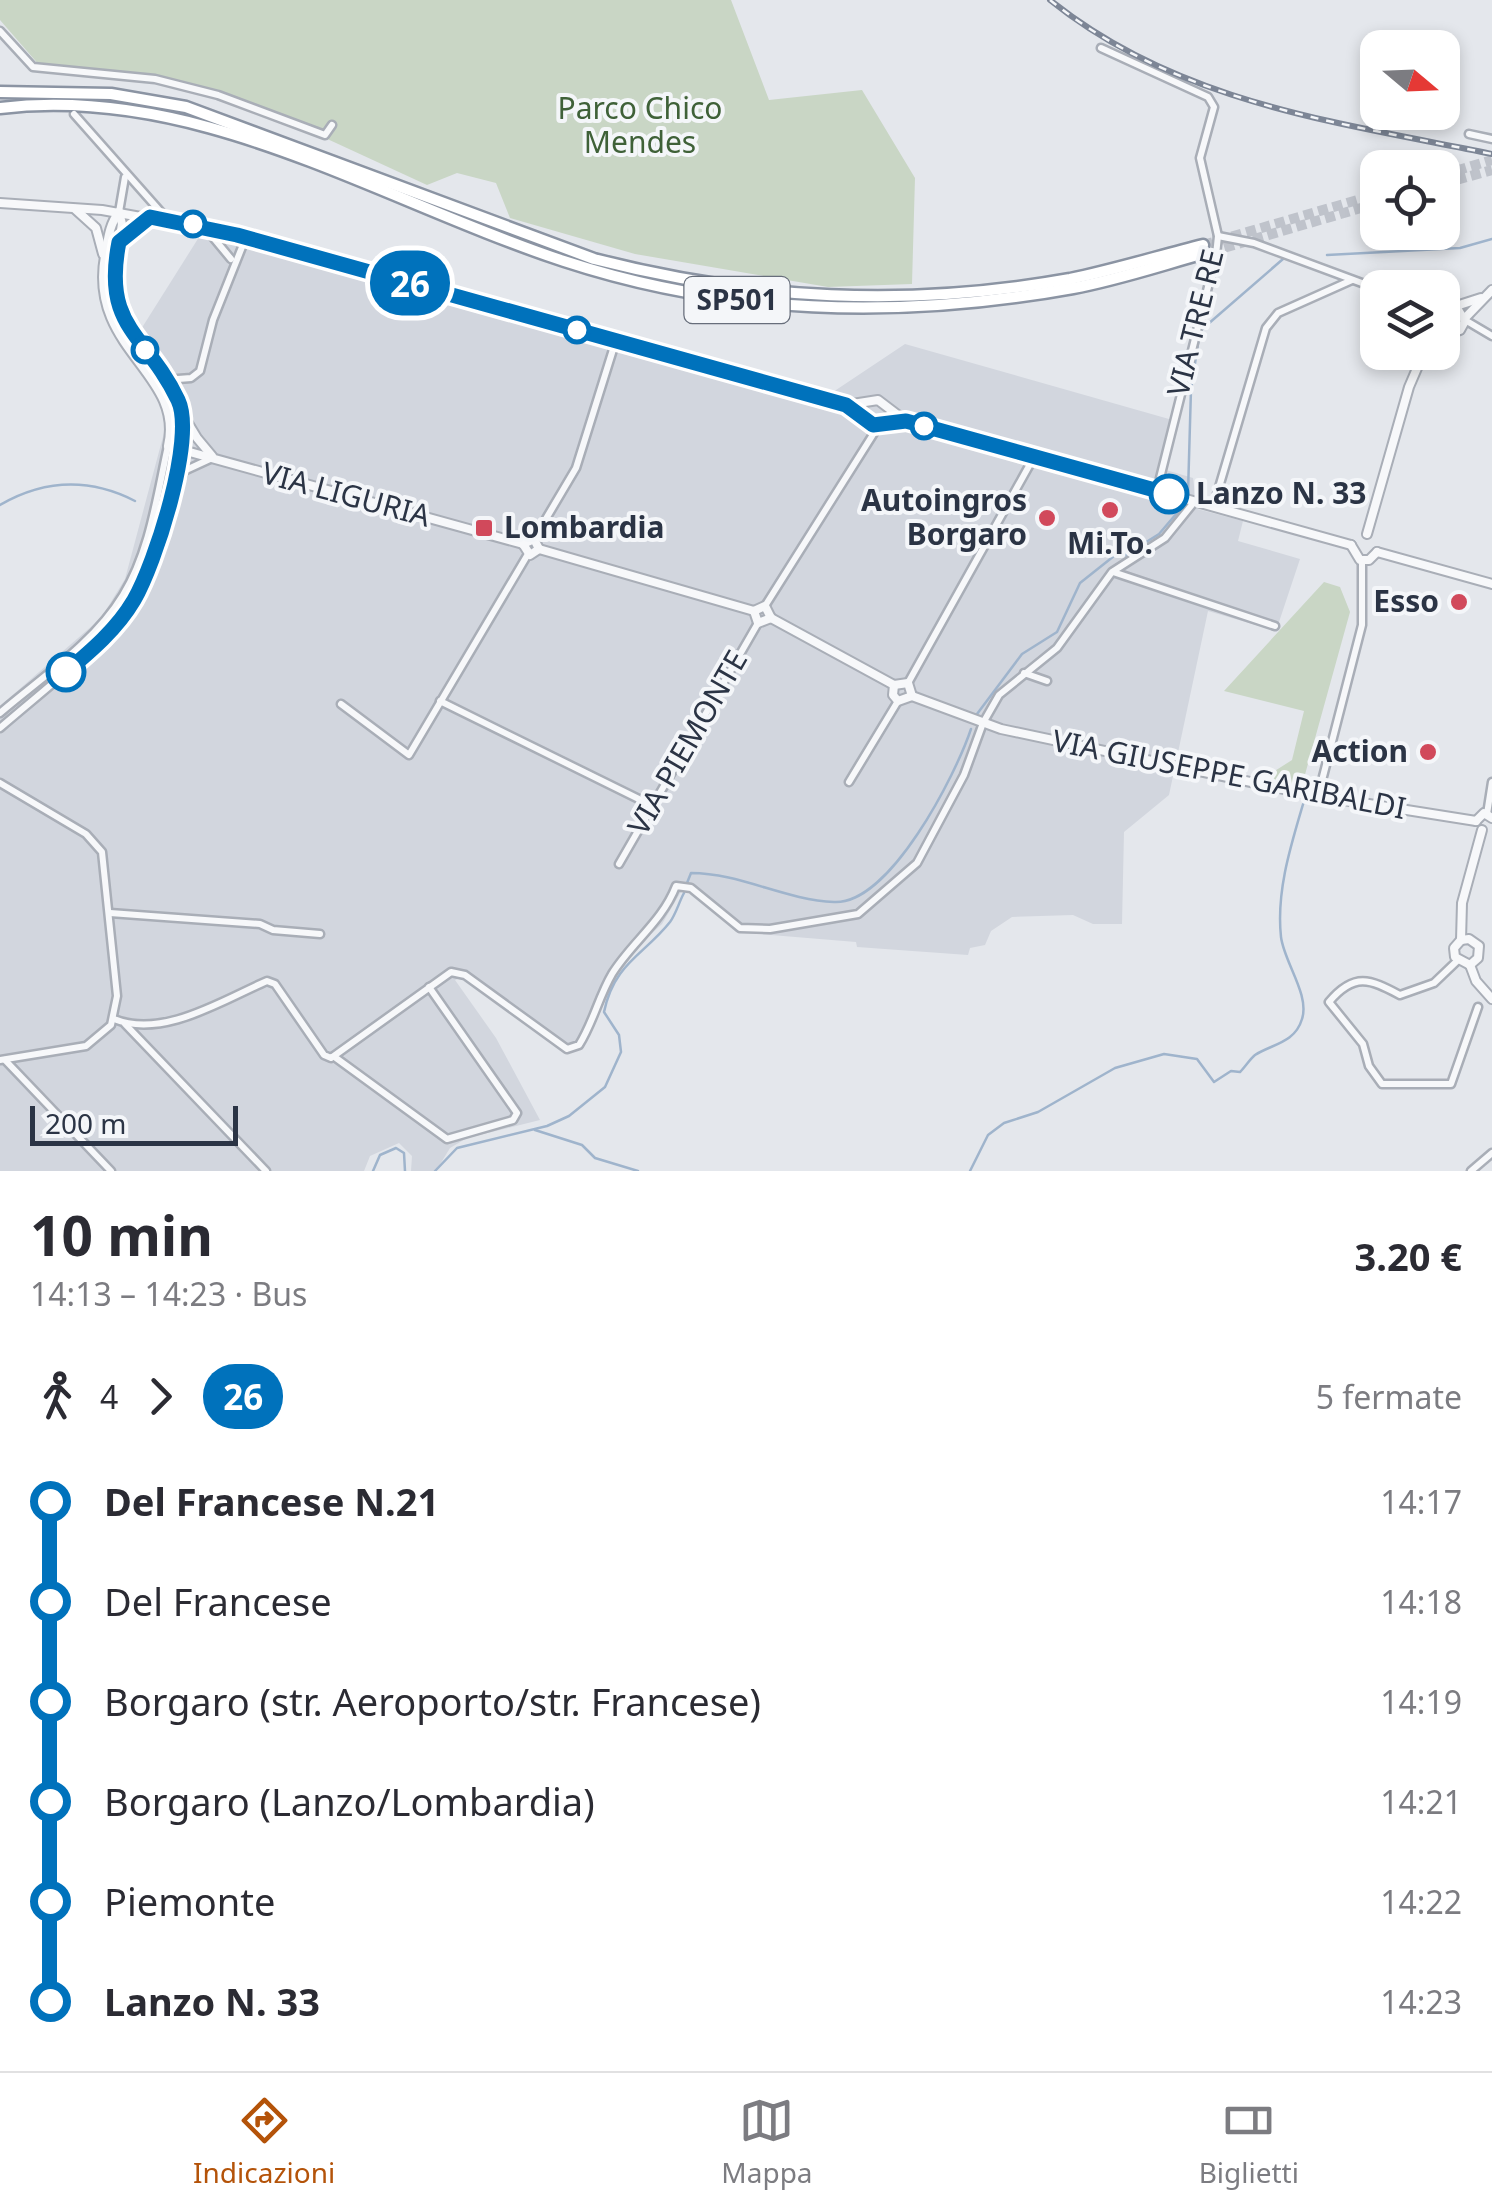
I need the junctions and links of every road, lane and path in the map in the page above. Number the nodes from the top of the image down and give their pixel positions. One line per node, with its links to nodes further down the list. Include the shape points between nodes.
1 (0, 31): 7 (street, via 34,67 155,80 325,134)
2 (1101, 48): 18 (street, VIA TRE RE, via 1213,101 1200,158)
3 (0, 95): 4 (highway, SP501)
4 (33, 98): 5 (highway, SP501); 20 (highway, SP501, via 111,94 186,107 594,259 768,293 892,299 973,293)
5 (0, 111)
6 (74, 114): 10 (street)
7 (332, 126)
8 (1469, 134): 9 (street)
9 (1492, 139)
10 (125, 176): 13 (street); 15 (street)
11 (0, 203): 12 (street)
12 (71, 206): 13 (street); 22 (street, via 96,228)
13 (119, 212): 14 (street); 19 (street); 22 (street)
14 (150, 217): 15 (street); 19 (street)
15 (167, 219): 16 (street)
16 (201, 226): 17 (street); 21 (street)
17 (242, 236): 21 (street); 23 (street); 34 (street)
18 (1218, 236): 24 (street); 49 (street, VIA TRE RE)
19 (119, 242): 36 (street, via 116,304)
20 (1204, 249)
21 (231, 259): 23 (street)
22 (104, 265): 45 (street, via 105,309 167,406)
23 (232, 273): 36 (street, via 200,371)
24 (1352, 280): 25 (street); 50 (street, via 1278,313 1266,328)
25 (1360, 283)
26 (1492, 290): 27 (street)
27 (1481, 298): 28 (street); 30 (street)
28 (1460, 305)
29 (1460, 316): 30 (street)
30 (1465, 319): 31 (street); 33 (street)
31 (1460, 323)
32 (1460, 333): 33 (street)
33 (1488, 334)
34 (616, 340): 39 (street); 54 (street, via 576,468)
35 (1416, 370): 53 (street)
36 (165, 380): 37 (street)
37 (178, 400): 46 (street); 48 (street)
38 (867, 403): 39 (street); 40 (street, via 882,401); 41 (street)
39 (846, 405): 41 (street)
40 (888, 410): 42 (street); 43 (street)
41 (865, 419): 43 (street); 44 (street)
42 (906, 421): 43 (street); 47 (street)
43 (883, 422): 44 (street)
44 (865, 442): 65 (street)
45 (168, 446): 46 (street, VIA LIGURIA); 62 (street)
46 (180, 449): 48 (street, VIA LIGURIA); 52 (street)
47 (1034, 456): 49 (street); 74 (street)
48 (216, 459): 52 (street, via 184,471); 55 (street, VIA LIGURIA)
49 (1157, 490): 51 (street)
50 (1217, 494)
51 (1195, 501): 56 (street); 61 (street, via 1165,538)
52 (162, 526): 63 (street)
53 (1367, 534): 56 (street); 58 (street)
54 (534, 539): 55 (street); 57 (street)
55 (524, 544): 59 (street)
56 (1351, 545): 60 (street)
57 (539, 549): 59 (street); 66 (street)
58 (1377, 552): 60 (street); 64 (street)
59 (528, 554): 78 (street)
60 (1362, 561): 88 (street, via 1362,625)
61 (1112, 572): 70 (street); 72 (street, via 1057,648)
62 (132, 576): 63 (street); 69 (street)
63 (144, 580): 71 (street)
64 (1492, 584)
65 (765, 606): 66 (street); 67 (street)
66 (754, 610): 68 (street)
67 (771, 618): 68 (street); 75 (street)
68 (758, 623): 89 (street, VIA PIEMONTE)
69 (100, 625): 71 (street); 77 (street)
70 (1275, 626)
71 (109, 633): 81 (street)
72 (1022, 672): 73 (street); 83 (street)
73 (1047, 680)
74 (908, 683): 75 (street); 76 (street)
75 (894, 685): 79 (street)
76 (912, 696): 79 (street); 83 (street)
77 (18, 698): 81 (street); 82 (street)
78 (440, 701): 80 (street, via 409,755); 89 (street)
79 (898, 701): 86 (street)
80 (341, 704)
81 (26, 706): 84 (street)
82 (0, 713)
83 (983, 724): 88 (street, VIA GIUSEPPE GARIBALDI); 98 (street, via 964,776 917,863 858,914 740,928 691,888 676,886 662,916 613,972 583,1038 568,1049 464,975 451,972)
84 (0, 728)
85 (0, 782): 93 (street, via 99,847 107,864)
86 (849, 782)
87 (1492, 782): 90 (street)
88 (1310, 795): 91 (street, VIA GIUSEPPE GARIBALDI)
89 (653, 806): 92 (street, VIA PIEMONTE)
90 (1491, 819): 91 (street); 91 (street)
91 (1479, 826): 95 (street)
92 (619, 864)
93 (110, 914): 94 (street); 101 (street)
94 (320, 934)
95 (1461, 940): 96 (street, via 1454,948); 97 (street, via 1474,940 1480,949)
96 (1457, 961): 97 (street); 100 (street, via 1421,990 1400,995 1370,979 1329,1002 1363,1044 1376,1078 1391,1088 1451,1084)
97 (1470, 965): 99 (street)
98 (430, 986): 103 (street); 103 (street, via 517,1112 513,1120 447,1138)
99 (1492, 999)
100 (1478, 1007)
101 (114, 1019): 102 (street); 104 (street, via 86,1046)
102 (124, 1023): 103 (street, via 184,1017 267,981 324,1055); 107 (street)
103 (334, 1057)
104 (2, 1060): 106 (street)
105 (1492, 1153): 108 (street)
106 (111, 1171)
107 (266, 1171)
108 (1471, 1171)

